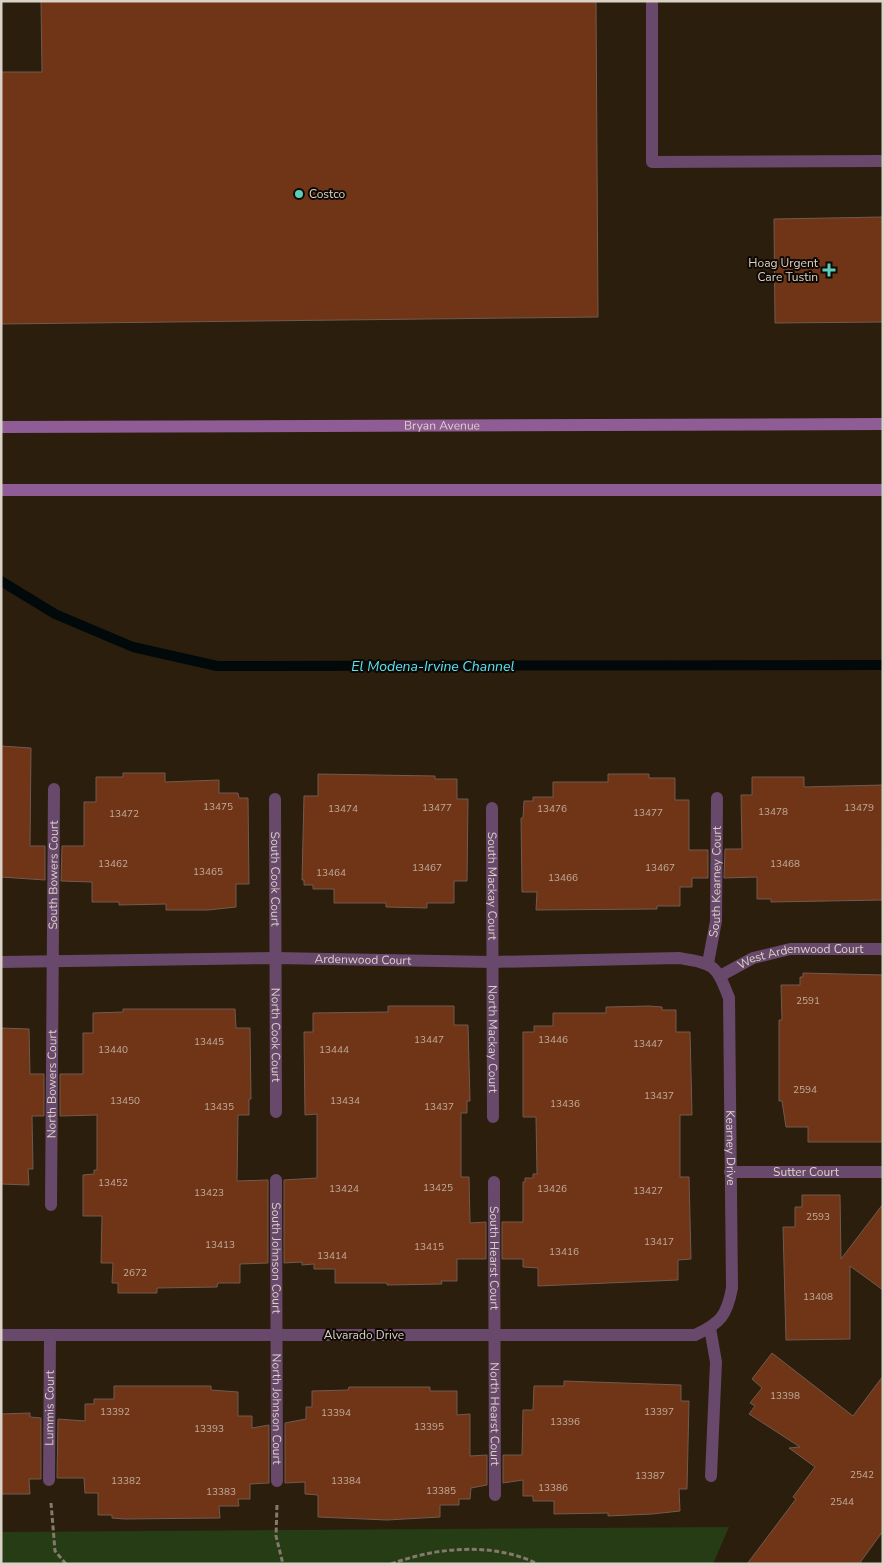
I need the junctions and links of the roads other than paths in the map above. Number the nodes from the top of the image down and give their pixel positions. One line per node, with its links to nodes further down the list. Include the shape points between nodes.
1 (652, 1): 2 (street, via 652,162)
2 (883, 161)
3 (883, 424): 4 (main road, Bryan Avenue)
4 (1, 427)
5 (1, 490): 6 (main road)
6 (883, 490)
7 (54, 789): 14 (street, South Bowers Court)
8 (717, 798): 16 (street, South Kearney Court, via 716,921)
9 (275, 799): 12 (street, South Cook Court)
10 (492, 808): 15 (street, South Mackay Court)
11 (883, 949): 17 (street, West Ardenwood Court, via 790,949 753,958)
12 (275, 958): 14 (street, Ardenwood Court); 15 (street, Ardenwood Court); 18 (street, North Cook Court)
13 (1, 962): 14 (street, Ardenwood Court)
14 (52, 962): 24 (street, North Bowers Court)
15 (492, 962): 16 (street, Ardenwood Court, via 679,958); 19 (street, North Mackay Court)
16 (708, 963): 17 (street)
17 (720, 976): 20 (street, Kearney Drive, via 729,998)
18 (276, 1112)
19 (493, 1117)
20 (730, 1172): 21 (street, Sutter Court); 25 (street, Kearney Drive, via 732,1288)
21 (883, 1172)
22 (276, 1180): 30 (street, South Johnson Court)
23 (494, 1182): 27 (street, South Hearst Court)
24 (51, 1205)
25 (722, 1319): 26 (street, Alvarado Drive)
26 (710, 1328): 27 (street, Alvarado Drive, via 695,1335); 31 (street, via 716,1362)
27 (494, 1334): 30 (street, Alvarado Drive); 34 (street, North Hearst Court)
28 (1, 1335): 29 (street, Alvarado Drive)
29 (50, 1336): 30 (street, Alvarado Drive); 32 (street, Lummis Court)
30 (276, 1336): 33 (street, North Johnson Court)
31 (711, 1476)
32 (50, 1480)
33 (277, 1481)
34 (495, 1495)

